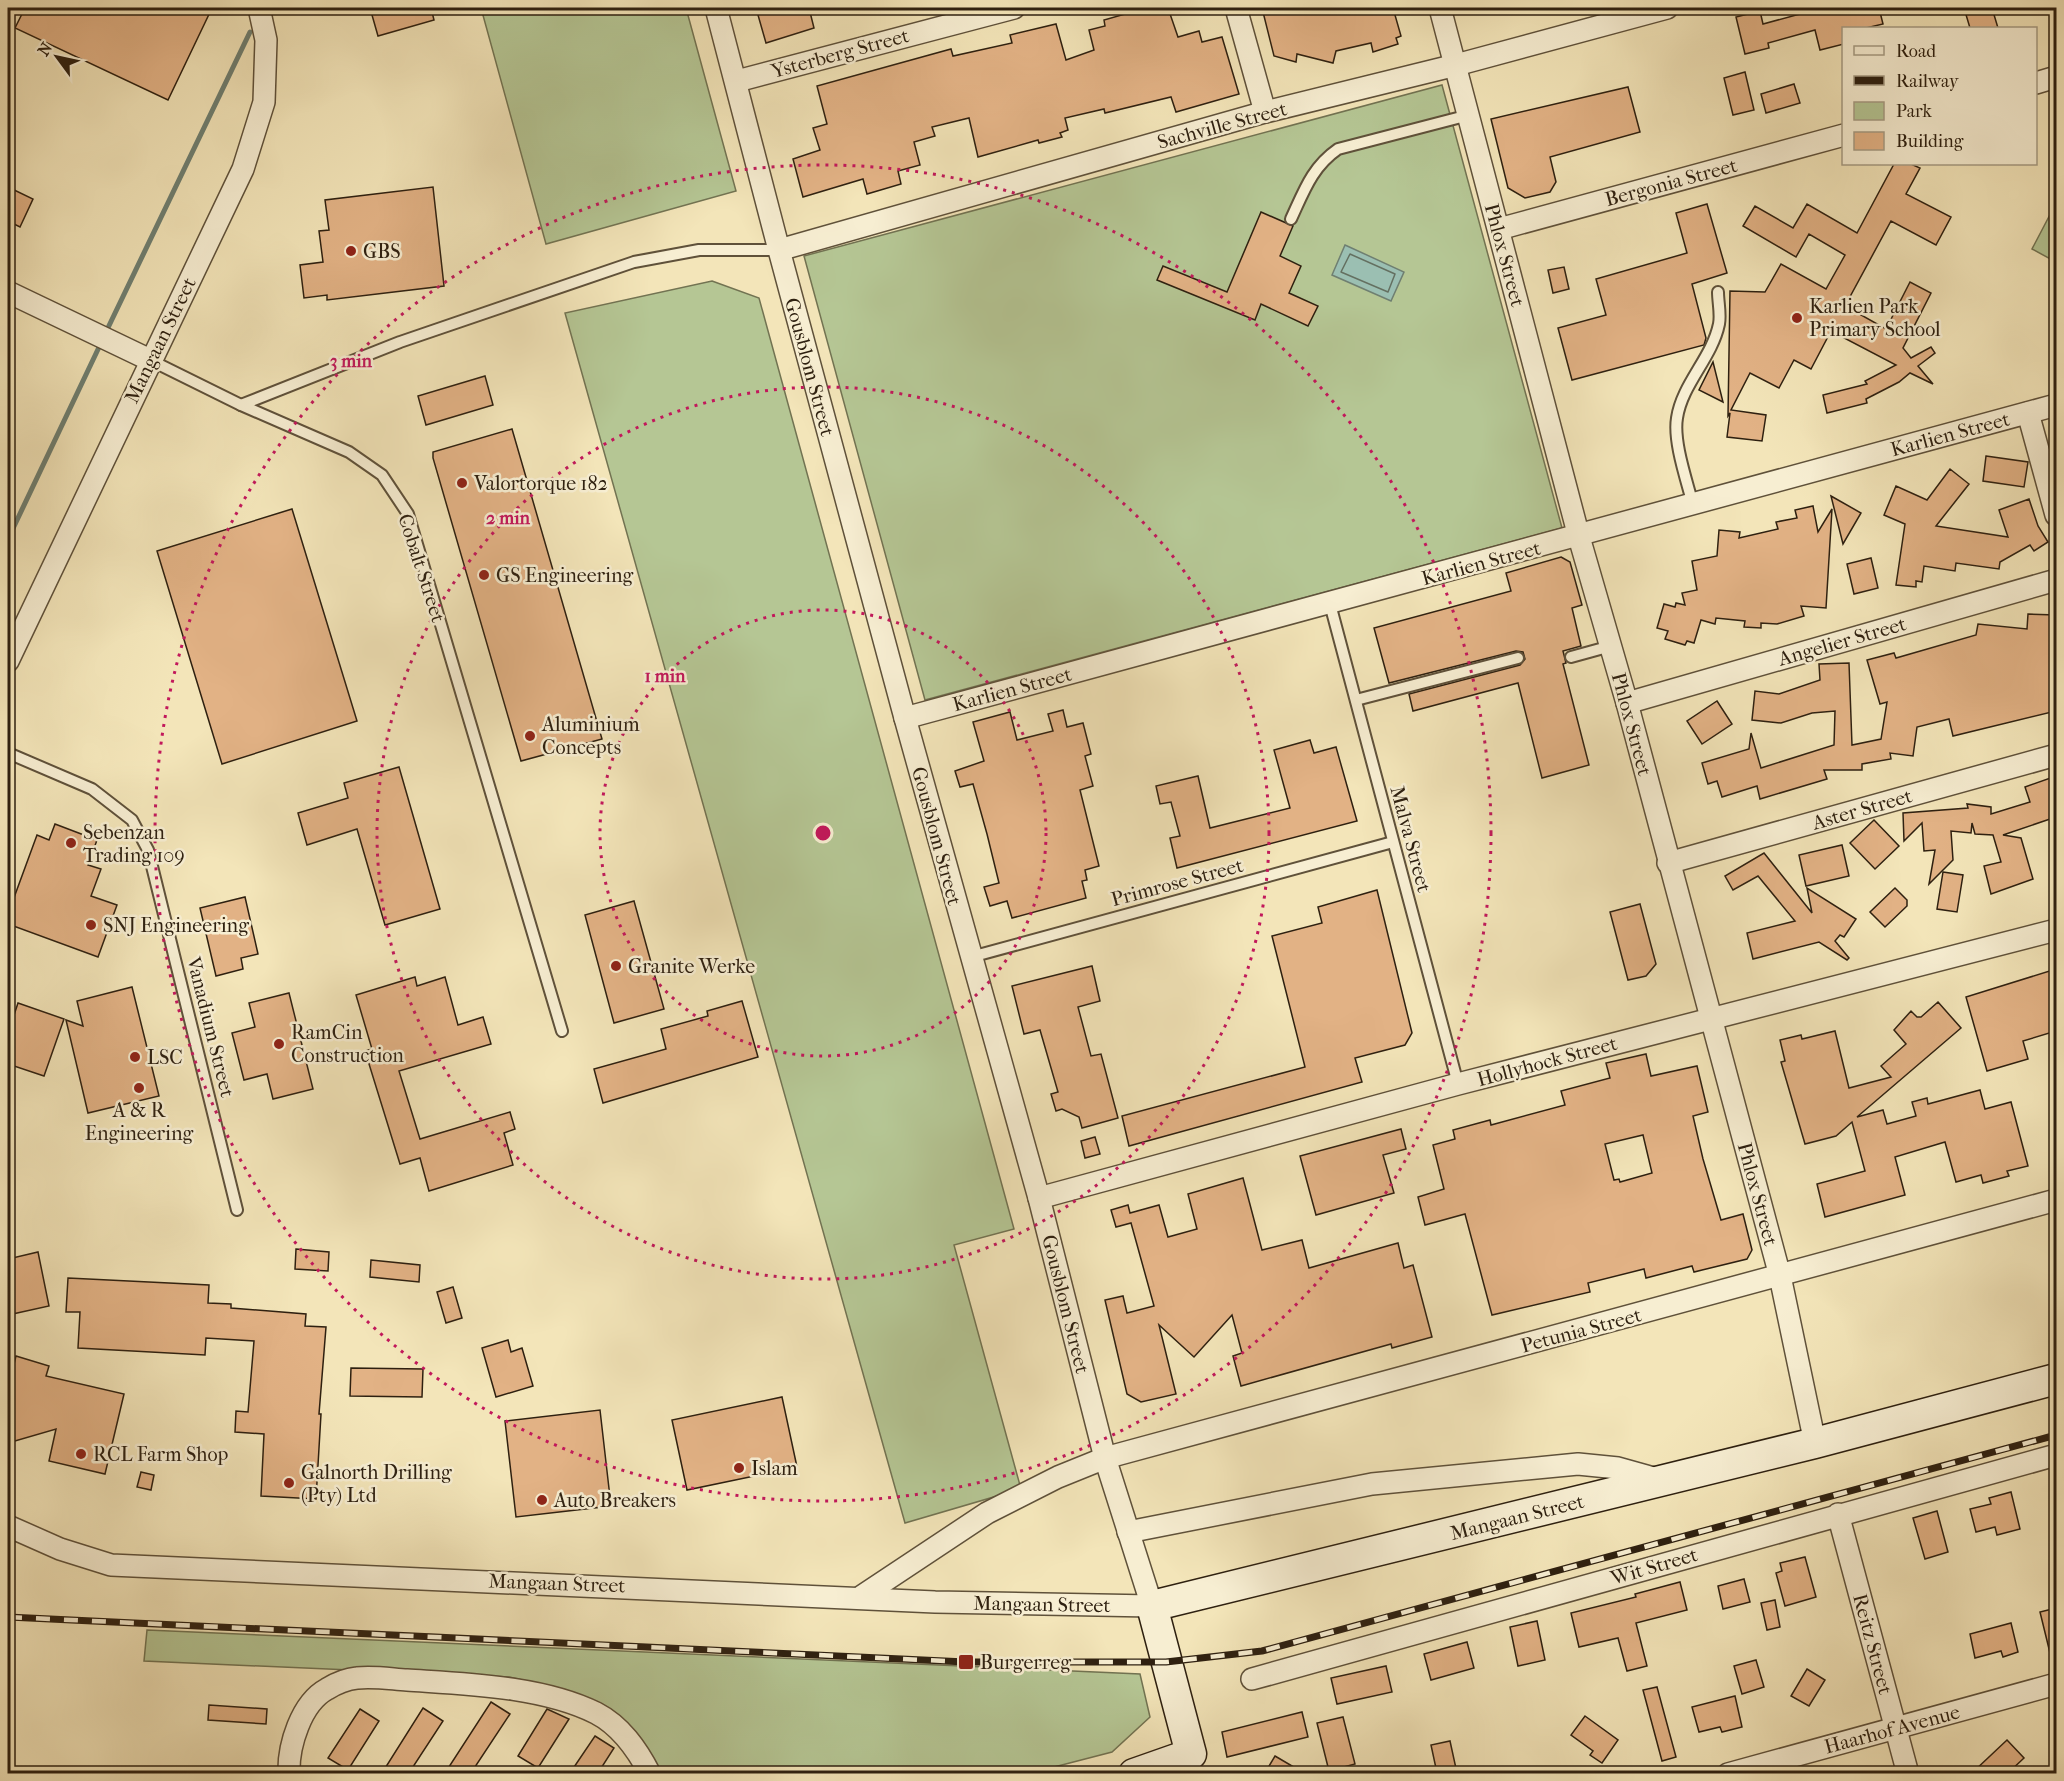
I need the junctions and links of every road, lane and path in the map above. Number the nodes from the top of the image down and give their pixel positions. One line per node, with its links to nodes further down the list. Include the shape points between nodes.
1 (259, 8): 19 (street, Mangaan Street, via 266,40 264,102 243,169)
2 (716, 8): 9 (street, Gousblom Street)
3 (1014, 8): 9 (street, Ysterberg Street)
4 (1236, 8): 11 (street)
5 (1440, 8): 7 (street, Phlox Street)
6 (1667, 8): 7 (street, Sachville Street)
7 (1456, 65): 11 (street, Sachville Street); 12 (street, Phlox Street)
8 (2056, 77): 10 (street)
9 (736, 81): 16 (street, Gousblom Street)
10 (2037, 83)
11 (1265, 112): 16 (street, Sachville Street)
12 (1469, 115): 14 (lane, via 1338,149 1321,161 1311,175); 15 (street, Phlox Street)
13 (1842, 136): 15 (street, Bergonia Street)
14 (1291, 219)
15 (1499, 229): 25 (street, Phlox Street)
16 (779, 250): 20 (lane, via 699,250 634,262 411,338); 34 (street, Gousblom Street)
17 (8, 292): 19 (street, Cobalt Street)
18 (1718, 292): 23 (lane, via 1720,321 1716,335 1677,417 1676,433)
19 (150, 360): 20 (lane, Cobalt Street); 31 (street, Mangaan Street)
20 (242, 405): 42 (lane, Cobalt Street, via 349,452 382,475 408,514)
21 (2056, 405): 22 (street, Karlien Street)
22 (2028, 413): 23 (street, Karlien Street); 24 (street)
23 (1693, 506): 25 (street, Karlien Street)
24 (2056, 515)
25 (1579, 537): 27 (street, Karlien Street); 28 (street, Phlox Street)
26 (2056, 580): 33 (street, Angelier Street)
27 (1330, 604): 32 (lane, Malva Street); 34 (street, Karlien Street)
28 (1611, 646): 29 (lane); 33 (street, Phlox Street)
29 (1571, 657)
30 (1518, 658): 32 (lane)
31 (8, 661)
32 (1356, 700): 37 (lane, Malva Street)
33 (1627, 703): 38 (street, Phlox Street)
34 (905, 718): 40 (street, Gousblom Street)
35 (8, 753): 46 (lane, Vanadium Street, via 92,789 132,820 148,850)
36 (2056, 755): 38 (street, Aster Street)
37 (1393, 843): 40 (lane, Primrose Street); 43 (lane, Malva Street)
38 (1668, 863): 41 (street, Phlox Street)
39 (2056, 930): 41 (street, Hollyhock Street)
40 (971, 957): 44 (street, Gousblom Street)
41 (1712, 1018): 43 (street, Hollyhock Street); 47 (street, Phlox Street)
42 (562, 1031)
43 (1458, 1084): 44 (street, Hollyhock Street)
44 (1039, 1198): 51 (street, Gousblom Street)
45 (2056, 1200): 47 (street, Petunia Street)
46 (237, 1210)
47 (1780, 1276): 49 (street, Phlox Street); 51 (street, Petunia Street)
48 (2056, 1378): 49 (street, Mangaan Street)
49 (1815, 1443): 52 (street, Mangaan Street)
50 (2056, 1455): 53 (street, Wit Street)
51 (1105, 1458): 55 (street, Gousblom Street); 56 (street, Petunia Street, via 987,1513)
52 (1663, 1481): 55 (street, via 1618,1468 1578,1464 1395,1482); 57 (street, Mangaan Street)
53 (1838, 1514): 58 (street, Wit Street); 60 (street, Reitz Street)
54 (8, 1526): 56 (street, Mangaan Street, via 60,1549 111,1564)
55 (1128, 1532): 57 (street, Gousblom Street)
56 (862, 1596): 57 (street, Mangaan Street, via 935,1602)
57 (1152, 1606): 61 (street, Gousblom Street)
58 (1252, 1679)
59 (2056, 1684): 60 (street, Haarhof Avenue)
60 (1895, 1728): 65 (street, Haarhof Avenue); 66 (street, Reitz Street)
61 (1194, 1764): 64 (street)
62 (290, 1773): 63 (street, via 295,1736 315,1697 357,1678 518,1690 574,1704 622,1731)
63 (650, 1773)
64 (1134, 1773)
65 (1728, 1773)
66 (1908, 1773)

